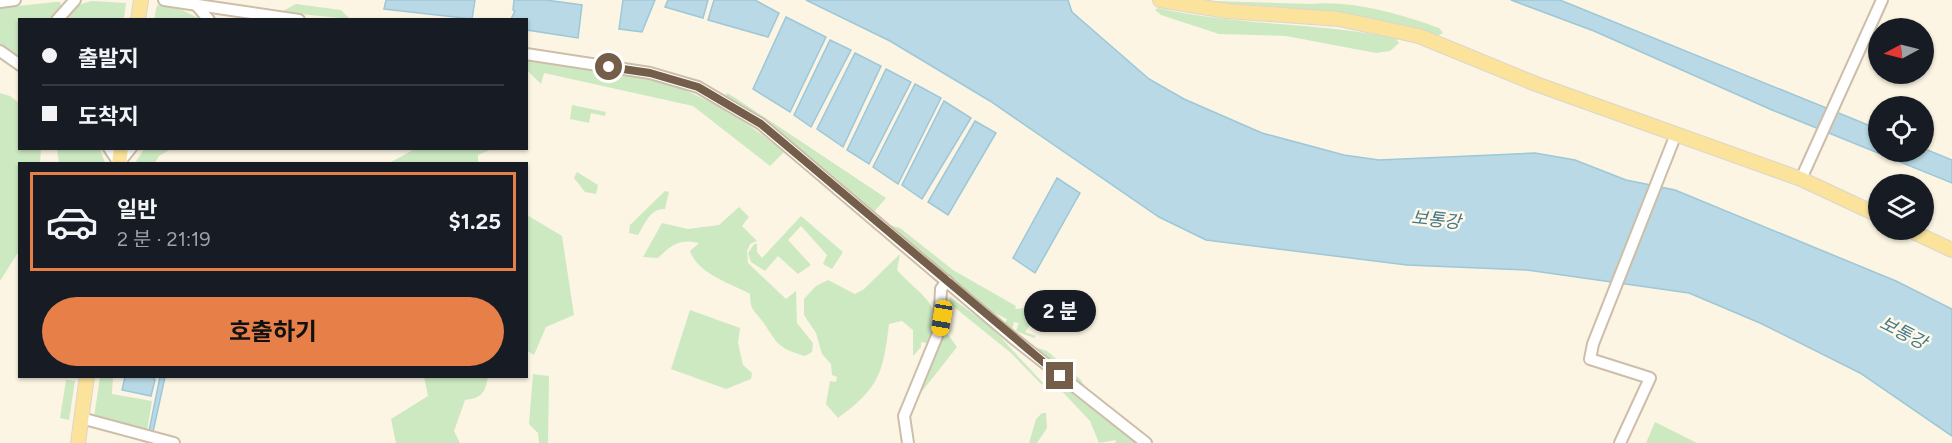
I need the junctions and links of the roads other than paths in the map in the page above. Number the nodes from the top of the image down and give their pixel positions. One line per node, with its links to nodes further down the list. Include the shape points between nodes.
1 (15, 0): 7 (street)
2 (75, 0): 9 (street)
3 (141, 0): 10 (main road)
4 (164, 0): 8 (street)
5 (1161, 0): 16 (main road, via 1227,11 1340,19 1419,36)
6 (1882, 0): 19 (street)
7 (0, 2)
8 (197, 6): 11 (street); 12 (street)
9 (59, 18)
10 (138, 18)
11 (207, 18)
12 (284, 18)
13 (0, 51): 15 (street)
14 (528, 54): 23 (street, via 650,73 698,87 761,124)
15 (18, 64)
16 (1674, 141): 19 (main road); 31 (street, via 1590,358 1650,378)
17 (129, 150): 18 (street)
18 (120, 162)
19 (1801, 179): 20 (main road)
20 (1868, 210)
21 (1930, 240): 22 (main road)
22 (1952, 250)
23 (947, 281): 29 (street, via 941,289 939,331 904,416); 30 (street, via 1012,338)
24 (87, 378): 25 (main road)
25 (81, 418): 26 (street); 27 (main road)
26 (150, 440): 28 (street)
27 (78, 443)
28 (174, 443)
29 (908, 443)
30 (1146, 443)
31 (1620, 443)

